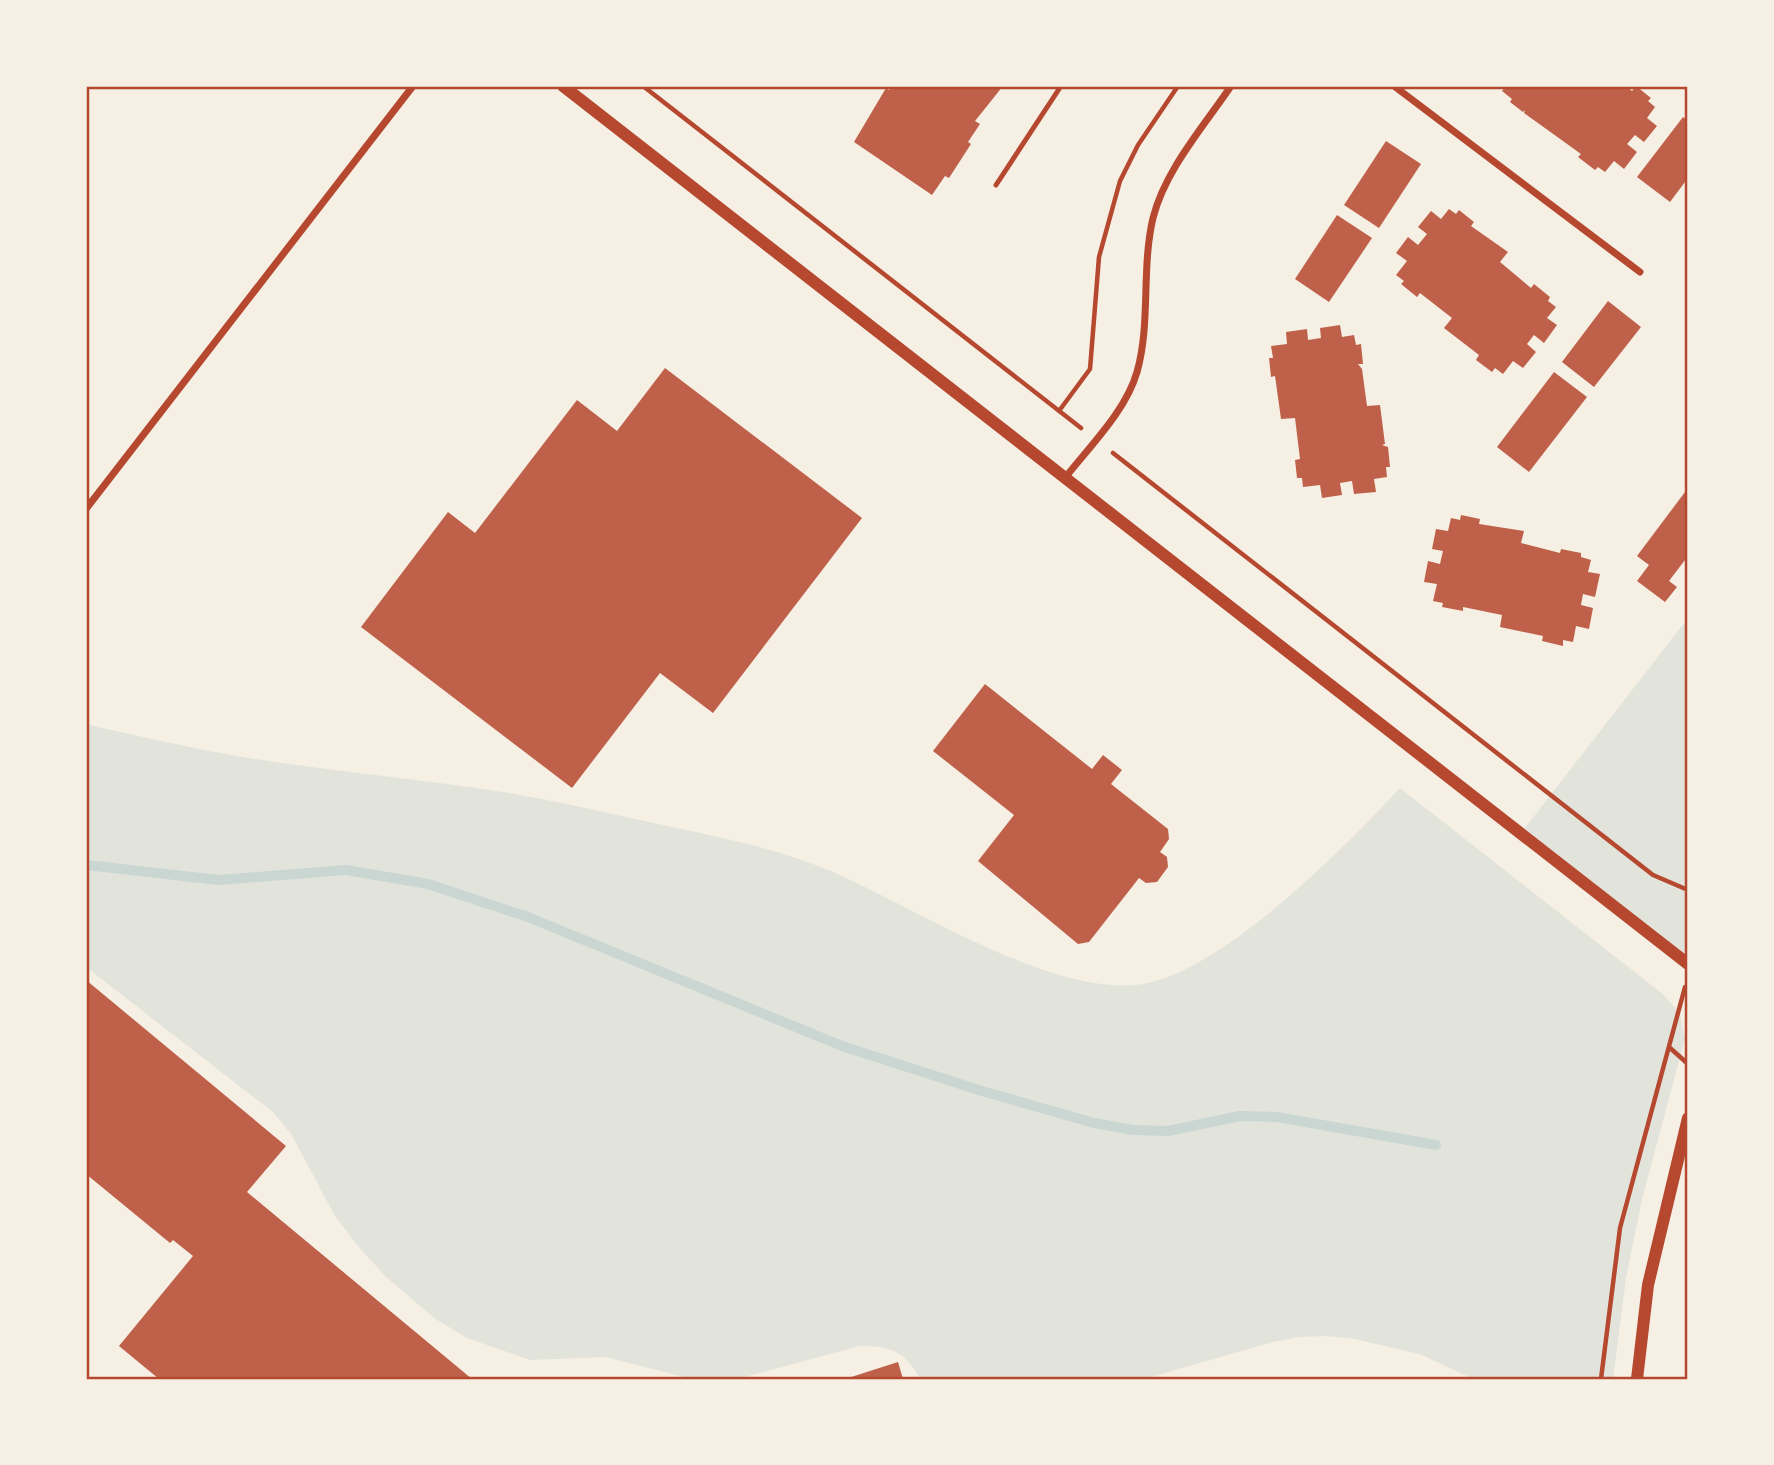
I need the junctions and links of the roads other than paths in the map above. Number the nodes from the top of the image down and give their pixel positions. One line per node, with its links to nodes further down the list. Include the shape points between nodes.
1 (413, 86): 9 (street)
2 (563, 86): 8 (street)
3 (1061, 86): 6 (lane)
4 (1231, 86): 8 (street, via 1172,175 1153,216 1136,374 1122,402)
5 (1394, 86): 7 (street)
6 (996, 185)
7 (1640, 272)
8 (1065, 478): 10 (street)
9 (86, 509)
10 (1688, 964)
11 (1688, 1118): 12 (street, via 1648,1285)
12 (1637, 1379)

